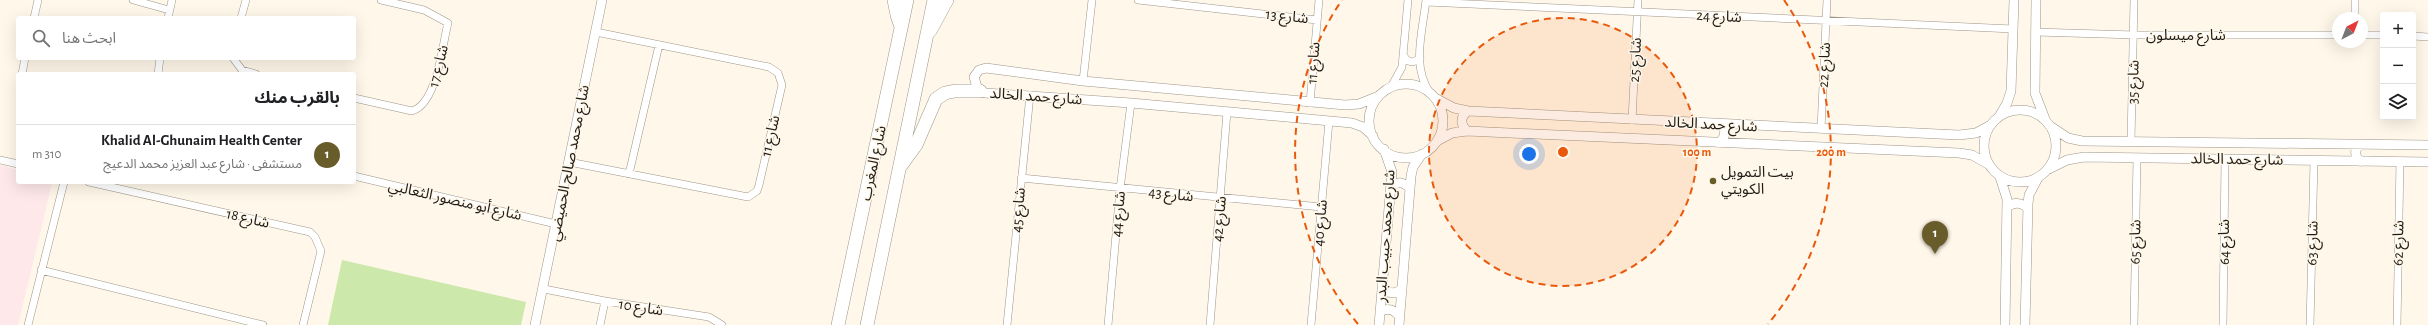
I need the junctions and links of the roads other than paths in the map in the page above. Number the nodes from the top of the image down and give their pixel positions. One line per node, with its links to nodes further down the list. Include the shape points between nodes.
1 (38, 0): 25 (street)
2 (133, 0): 22 (street)
3 (172, 0): 22 (street)
4 (246, 0): 27 (street)
5 (381, 0): 58 (street, شارع 17, via 424,10 448,23 432,90 425,104 412,111)
6 (602, 0): 32 (street, شارع محمد صالح الحميضي)
7 (894, 0): 30 (highway)
8 (907, 0): 30 (highway, شارع المغرب)
9 (934, 0): 34 (highway, شارع المغرب)
10 (947, 0): 34 (highway, via 941,15)
11 (1092, 0): 50 (street)
12 (1138, 0): 28 (street, شارع 13)
13 (1319, 0): 28 (street, شارع 11)
14 (1408, 0): 42 (street)
15 (1638, 0): 23 (street, شارع 25)
16 (1827, 0): 29 (street, شارع 22)
17 (2014, 0): 31 (street)
18 (2036, 0): 33 (street)
19 (2134, 0): 35 (street, شارع 35)
20 (2355, 0): 24 (street)
21 (1426, 1): 23 (street, شارع 24); 43 (street)
22 (169, 10): 26 (street)
23 (1638, 12): 29 (street, شارع 24); 66 (street, شارع 25)
24 (2355, 12)
25 (34, 16)
26 (168, 16)
27 (242, 16)
28 (1317, 20): 60 (street, شارع 11)
29 (1826, 21): 31 (street, شارع 24); 72 (street, شارع 22)
30 (901, 27): 125 (highway, شارع المغرب)
31 (2014, 29): 65 (street, via 2011,91 2008,103)
32 (596, 32): 41 (street, شارع 11); 89 (street, شارع محمد صالح الحميضي)
33 (2035, 32): 35 (street, شارع ميسلون); 69 (street, via 2034,93)
34 (927, 35): 96 (highway, شارع المغرب)
35 (2135, 35): 36 (street, شارع ميسلون); 76 (street, شارع 35)
36 (2332, 35)
37 (2368, 35): 38 (street)
38 (2380, 35)
39 (2416, 36): 40 (street)
40 (2428, 36)
41 (659, 46): 97 (street); 97 (street, شارع 11, via 769,66 778,73 782,85 761,177 754,194 740,197)
42 (1403, 54): 43 (street, via 1410,62); 51 (street, via 1400,72)
43 (1420, 58): 56 (street, via 1420,72)
44 (25, 60): 47 (street)
45 (160, 60): 48 (street)
46 (234, 60): 49 (street, via 242,70)
47 (22, 72)
48 (158, 72)
49 (249, 72)
50 (1083, 81): 52 (street, شارع حمد الخالد); 53 (street, شارع حمد الخالد, via 983,67 974,77)
51 (1391, 87): 56 (street, via 1411,84); 57 (street)
52 (1167, 89): 54 (street, شارع حمد الخالد); 61 (street, via 1171,97 1169,104)
53 (980, 91): 55 (street, شارع حمد الخالد); 96 (highway, via 954,91 936,99 916,145)
54 (1192, 92): 60 (street, شارع حمد الخالد); 62 (street, via 1185,101)
55 (1030, 95): 59 (street, شارع حمد الخالد); 100 (street, شارع 45)
56 (1432, 95): 64 (street, شارع حمد الخالد, via 1454,108); 75 (street, via 1443,118 1441,134)
57 (1379, 96): 60 (street, شارع حمد الخالد, via 1356,105); 74 (street, via 1370,112)
58 (356, 98)
59 (1131, 103): 61 (street, شارع حمد الخالد); 106 (street, شارع 44)
60 (1310, 103)
61 (1165, 106): 62 (street, شارع حمد الخالد)
62 (1190, 109): 63 (street, شارع حمد الخالد)
63 (1227, 112): 67 (street, شارع حمد الخالد); 107 (street, شارع 42)
64 (1468, 112): 66 (street, شارع حمد الخالد); 73 (street, via 1463,115 1461,121)
65 (2000, 115): 69 (street, via 2024,110 2037,114); 71 (street)
66 (1632, 120): 68 (street, شارع حمد الخالد)
67 (1329, 121): 74 (street, شارع حمد الخالد, via 1357,125); 109 (street, شارع 40)
68 (1719, 124): 70 (street, شارع حمد الخالد); 77 (street, via 1725,130 1724,137)
69 (2048, 124): 76 (street, شارع حمد الخالد, via 2073,139); 95 (street, via 2055,138 2056,151)
70 (1741, 125): 72 (street, شارع حمد الخالد); 78 (street, via 1736,130 1736,137)
71 (1989, 126): 72 (street, شارع حمد الخالد, via 1976,133 1959,135); 94 (street, via 1984,136 1983,148)
72 (1821, 129)
73 (1467, 131): 75 (street, شارع حمد الخالد, via 1452,133); 77 (street, شارع حمد الخالد)
74 (1373, 136): 82 (street)
75 (1437, 141): 83 (street)
76 (2131, 141): 79 (street, شارع حمد الخالد)
77 (1719, 143): 78 (street, شارع حمد الخالد)
78 (1740, 143): 94 (street, شارع حمد الخالد, via 1963,153)
79 (2338, 144): 80 (street, شارع حمد الخالد); 88 (street, via 2342,151)
80 (2360, 144): 81 (street, شارع حمد الخالد); 90 (street, via 2356,155)
81 (2428, 145)
82 (1384, 149): 83 (street, via 1402,157); 104 (street, شارع محمد حبيب البدر, via 1392,167)
83 (1422, 154): 105 (street, شارع محمد حبيب البدر, via 1413,167)
84 (2137, 158): 85 (street, شارع حمد الخالد); 95 (street, شارع حمد الخالد, via 2076,157); 134 (street, شارع 65)
85 (2225, 159): 87 (street, شارع حمد الخالد); 135 (street, شارع 64)
86 (0, 160): 93 (street)
87 (2314, 161): 88 (street, شارع حمد الخالد); 136 (street, شارع 63)
88 (2335, 161): 90 (street, شارع حمد الخالد)
89 (569, 162): 97 (street, شارع 11); 111 (street, شارع محمد صالح الحميضي)
90 (2361, 162): 91 (street, شارع حمد الخالد)
91 (2400, 162): 92 (street, شارع حمد الخالد); 137 (street, شارع 62)
92 (2428, 162)
93 (16, 164)
94 (1988, 164): 99 (street)
95 (2049, 168): 101 (street)
96 (898, 170): 126 (highway, شارع المغرب)
97 (629, 174)
98 (356, 176): 111 (street, شارع أبو منصور الثعالبي)
99 (2000, 177): 101 (street, via 2019,183); 108 (street, via 2006,190)
100 (1021, 178): 106 (street, شارع 43); 127 (street, شارع 45)
101 (2038, 178): 110 (street, via 2029,195)
102 (64, 184): 112 (street)
103 (98, 184): 121 (street, شارع 18, via 310,232 321,251)
104 (1391, 186): 105 (street, via 1397,182 1404,183); 113 (street, شارع محمد حبيب البدر)
105 (1410, 188): 115 (street, شارع محمد حبيب البدر)
106 (1120, 189): 107 (street, شارع 43); 128 (street, شارع 44)
107 (1221, 199): 109 (street, شارع 43); 129 (street, شارع 42)
108 (2007, 207): 110 (street, via 2018,203); 132 (street)
109 (1321, 208): 130 (street, شارع 40)
110 (2028, 208): 133 (street)
111 (556, 224): 114 (street, شارع محمد صالح الحميضي)
112 (42, 270): 119 (street); 120 (street)
113 (1382, 285): 115 (street, via 1387,292 1395,294); 117 (street, شارع محمد حبيب البدر)
114 (544, 288): 116 (street, شارع 10); 122 (street, شارع محمد صالح الحميضي)
115 (1402, 289): 118 (street, شارع محمد حبيب البدر)
116 (605, 301): 123 (street, شارع 10); 124 (street, شارع 10, via 709,317)
117 (1380, 311): 118 (street, via 1387,308 1394,310); 131 (street, شارع محمد حبيب البدر)
118 (1399, 320)
119 (28, 325)
120 (263, 325)
121 (303, 325)
122 (535, 325)
123 (600, 325)
124 (722, 325)
125 (838, 325)
126 (867, 325)
127 (1007, 325)
128 (1108, 325)
129 (1210, 325)
130 (1311, 325)
131 (1379, 325)
132 (2005, 325)
133 (2025, 325)
134 (2134, 325)
135 (2223, 325)
136 (2310, 325)
137 (2397, 325)

